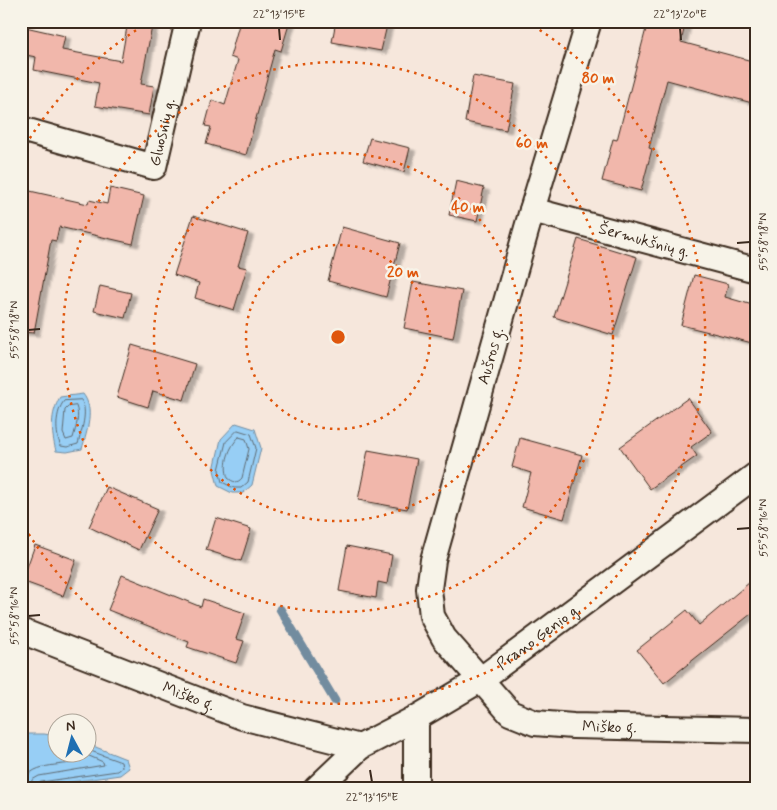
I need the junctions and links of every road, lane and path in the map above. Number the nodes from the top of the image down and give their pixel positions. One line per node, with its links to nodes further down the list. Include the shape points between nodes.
1 (188, 21): 3 (street, Gluosnių g., via 154,167)
2 (589, 21): 4 (street, Aušros g.)
3 (21, 129)
4 (532, 210): 5 (street, Šermukšnių g.); 8 (street, Aušros g., via 433,560 429,589 432,616 444,638)
5 (756, 270)
6 (756, 475): 8 (street, Prano Genio g.)
7 (21, 631): 11 (street, Miško g., via 242,717)
8 (480, 680): 9 (street, Prano Genio g.); 10 (street, Miško g., via 510,713 534,723)
9 (416, 718): 11 (street, Prano Genio g.); 13 (street)
10 (756, 730)
11 (360, 748): 12 (street, Prano Genio g.)
12 (316, 789)
13 (416, 789)

